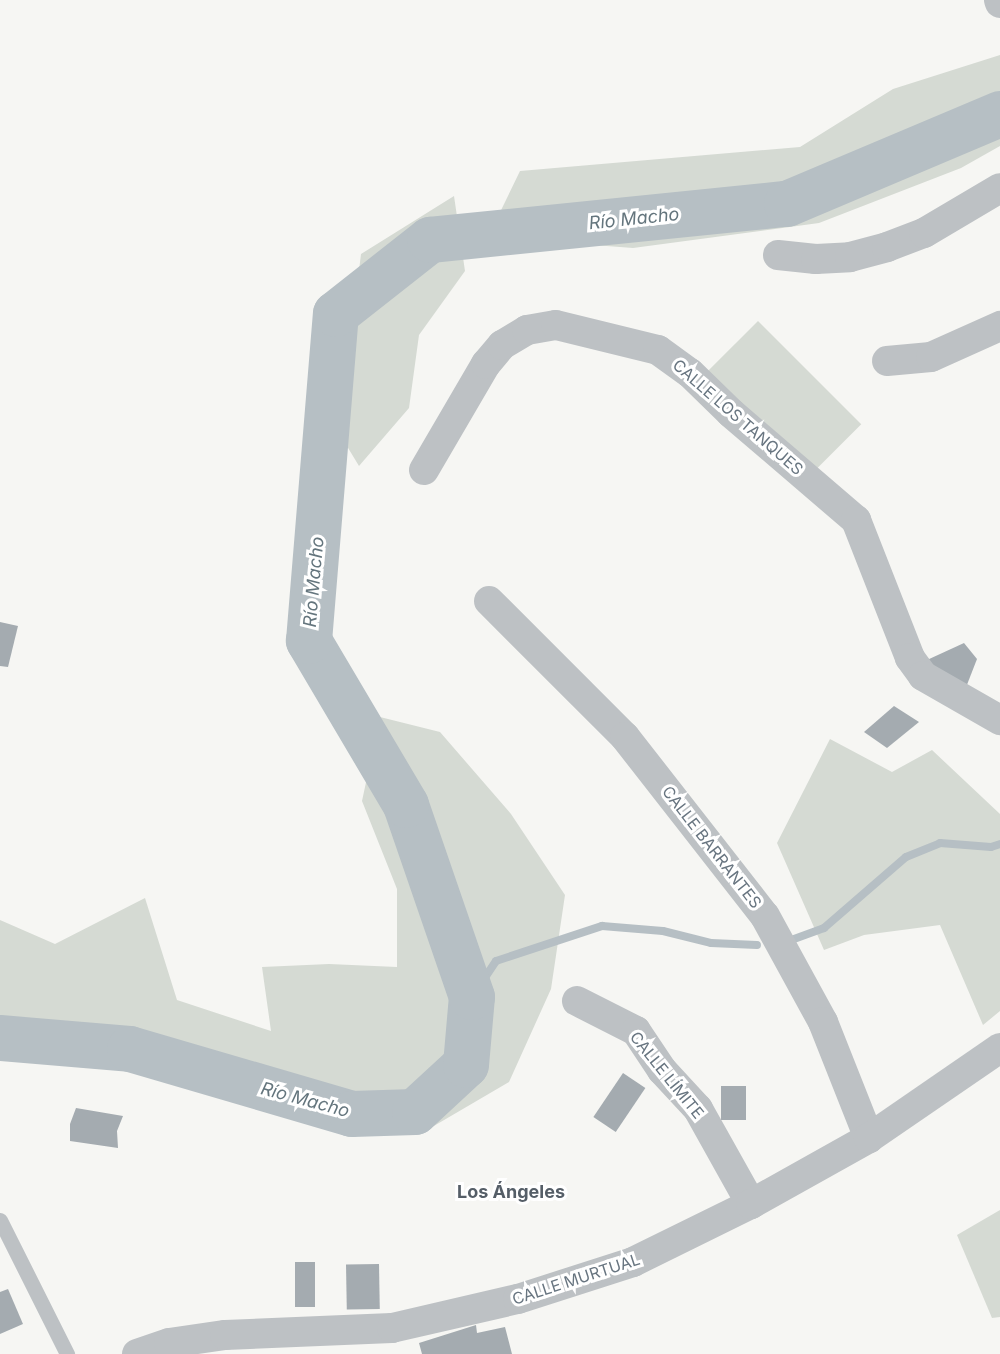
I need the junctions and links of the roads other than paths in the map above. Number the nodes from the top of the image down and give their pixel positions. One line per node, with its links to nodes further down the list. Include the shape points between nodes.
1 (1000, 188): 2 (street, via 924,233 887,247 839,258)
2 (778, 255)
3 (1000, 326): 4 (street, via 931,357)
4 (887, 361)
5 (424, 470): 7 (street, CALLE LOS TANQUES, via 486,364 502,345 527,330 556,326 658,350 690,373 856,520 910,658 923,676)
6 (489, 601): 10 (street, CALLE BARRANTES, via 625,737 765,916 823,1022)
7 (1000, 720)
8 (577, 1001): 11 (street, CALLE LÍMITE, via 636,1031 662,1070 698,1109)
9 (1000, 1048): 10 (street, CALLE MURTUAL)
10 (869, 1138): 11 (street, CALLE MURTUAL)
11 (751, 1204): 13 (street, CALLE MURTUAL, via 633,1262)
12 (0, 1220): 14 (lane)
13 (391, 1341): 15 (street, CALLE MURTUAL, via 225,1335 169,1343)
14 (67, 1354)
15 (137, 1354)

